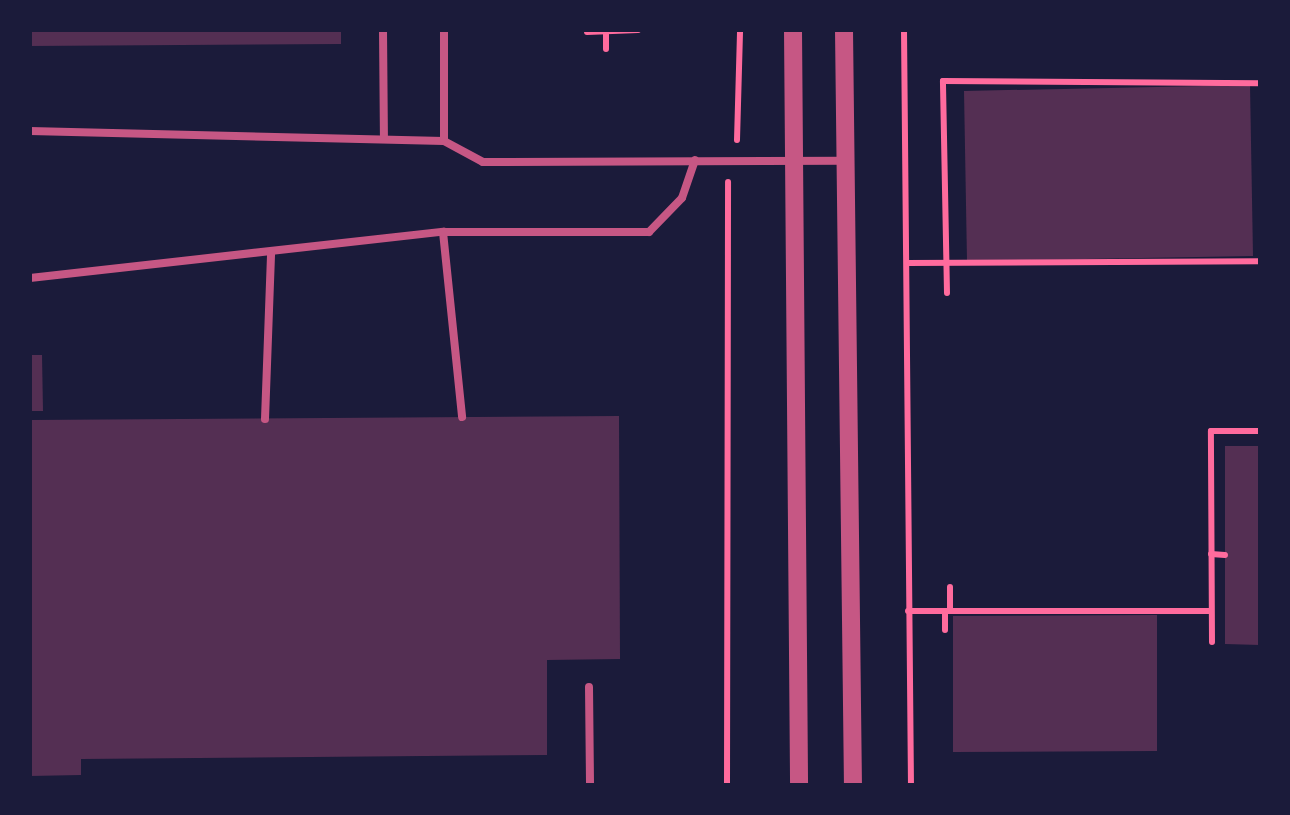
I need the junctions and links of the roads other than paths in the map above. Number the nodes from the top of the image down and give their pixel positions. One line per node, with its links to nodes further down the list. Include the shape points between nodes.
1 (383, 30): 6 (lane)
2 (444, 30): 7 (lane)
3 (793, 30): 8 (street)
4 (844, 30): 10 (street)
5 (30, 131): 6 (lane)
6 (384, 138): 7 (lane)
7 (444, 141): 9 (lane, via 483,162)
8 (794, 159): 9 (lane); 10 (lane); 18 (street)
9 (695, 160): 11 (lane, via 682,198 649,232)
10 (846, 161): 19 (street)
11 (444, 232): 12 (lane); 14 (lane)
12 (271, 252): 13 (lane); 15 (lane)
13 (30, 278)
14 (462, 417)
15 (265, 418)
16 (590, 688): 17 (lane)
17 (590, 785)
18 (798, 785)
19 (854, 785)

